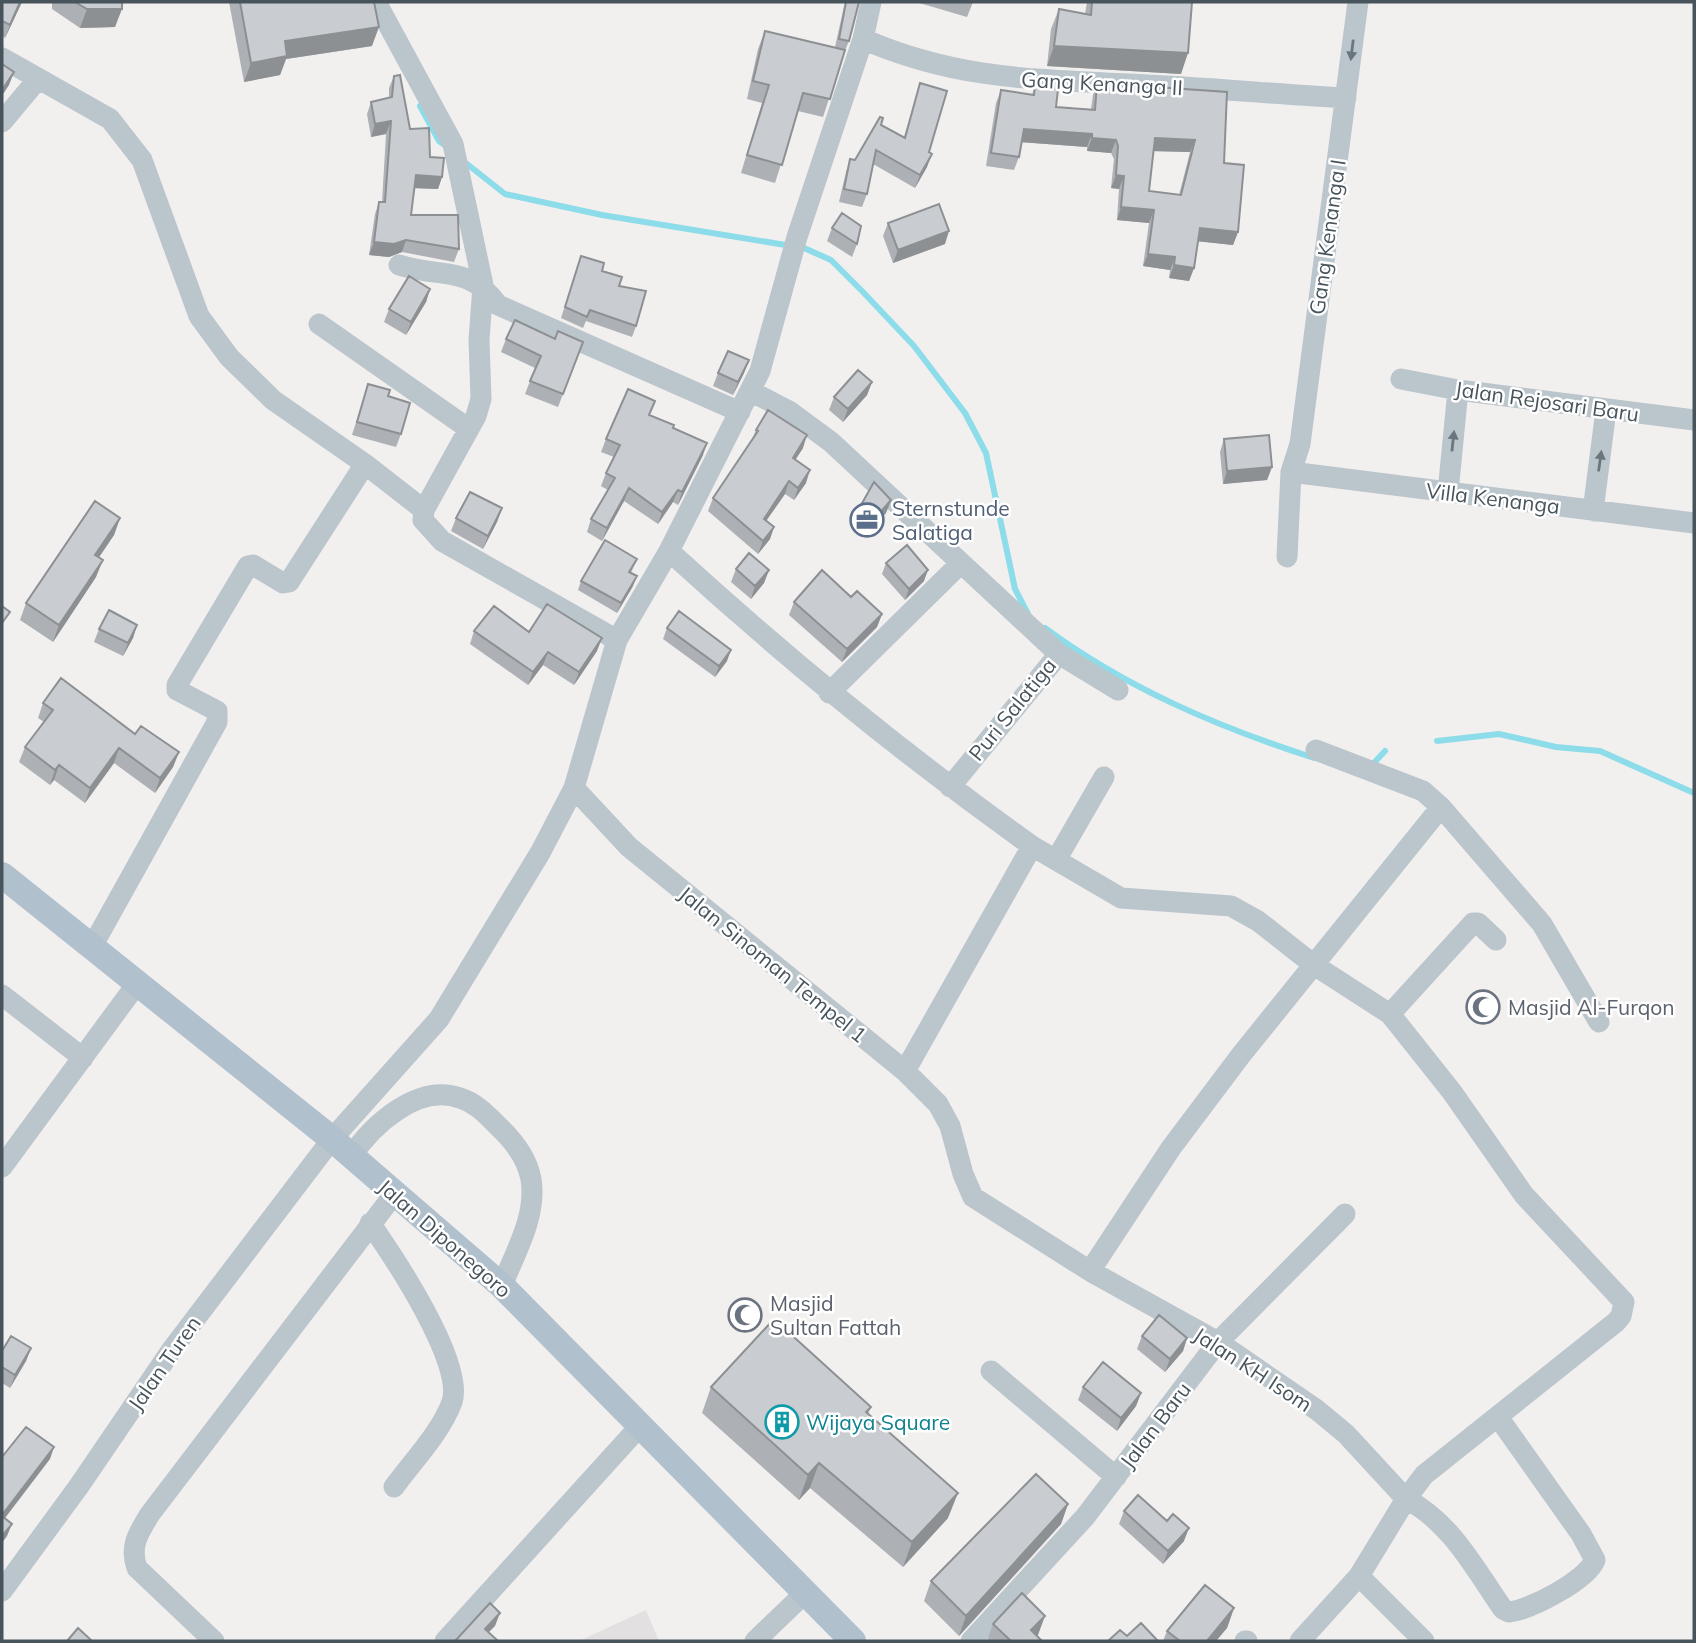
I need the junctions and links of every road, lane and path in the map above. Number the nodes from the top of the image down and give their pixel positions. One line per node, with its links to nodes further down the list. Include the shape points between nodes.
1 (376, 2): 10 (street, via 455,153)
2 (871, 2): 4 (street, Jalan Turen)
3 (1358, 2): 7 (street, Gang Kenanga I, one-way to 7)
4 (863, 39): 7 (street, Gang Kenanga II, via 971,74); 14 (street, Jalan Turen)
5 (2, 58): 6 (street)
6 (38, 79): 8 (street); 19 (street, via 110,120 142,160 199,316 229,357 273,400)
7 (1346, 98): 20 (street, Gang Kenanga I, via 1300,444)
8 (2, 122)
9 (399, 265): 10 (street, via 464,276)
10 (483, 285): 16 (street, via 498,305); 18 (street, via 481,399)
11 (319, 324): 18 (street)
12 (1401, 379): 13 (street, Jalan Rejosari Baru)
13 (1458, 390): 15 (street, Jalan Rejosari Baru); 21 (street, one-way to 13)
14 (750, 391): 16 (street, Jalan Turen); 27 (street, Puri Salatiga, via 820,433)
15 (1606, 410): 17 (street, Jalan Rejosari Baru); 23 (street, one-way to 15)
16 (740, 412): 25 (street, Jalan Turen)
17 (1694, 420)
18 (469, 429): 22 (street)
19 (365, 464): 22 (street); 41 (street, via 289,582 248,566 177,685 177,690 216,711 217,722)
20 (1291, 472): 21 (street, Villa Kenanga); 26 (street)
21 (1448, 492): 23 (street, Villa Kenanga)
22 (424, 510): 28 (street, via 423,520 442,541)
23 (1593, 511): 24 (street, Villa Kenanga)
24 (1694, 523)
25 (668, 551): 28 (street, Jalan Turen); 31 (street)
26 (1287, 557)
27 (960, 564): 29 (street, Puri Salatiga); 31 (street)
28 (617, 640): 35 (street, Jalan Turen)
29 (1059, 654): 30 (street); 34 (street, Puri Salatiga)
30 (1118, 690)
31 (829, 694): 34 (street)
32 (1316, 750): 36 (street, via 1423,791)
33 (1104, 777): 38 (street)
34 (950, 787): 37 (street)
35 (574, 788): 48 (street, Jalan Sinoman Tempel 1, via 628,847); 49 (street, Jalan Turen, via 439,1019)
36 (1437, 811): 42 (street); 46 (street, via 1542,924)
37 (1032, 845): 38 (street); 48 (street)
38 (1056, 860): 42 (street, via 1121,898 1231,906)
39 (2, 875): 41 (main road, Jalan Diponegoro)
40 (1496, 940): 45 (street, via 1473,923)
41 (93, 945): 43 (main road, Jalan Diponegoro)
42 (1314, 965): 45 (street); 56 (street, via 1171,1148)
43 (136, 985): 47 (street); 49 (main road, Jalan Diponegoro)
44 (2, 995): 47 (street)
45 (1390, 1014): 60 (street, via 1524,1195 1624,1302 1616,1322)
46 (1599, 1022)
47 (83, 1058): 52 (street)
48 (905, 1071): 50 (street, Jalan Sinoman Tempel 1, via 938,1104)
49 (331, 1139): 51 (main road, Jalan Diponegoro); 66 (street, Jalan Turen, via 173,1348)
50 (958, 1149): 56 (street, Jalan KH Isom, via 973,1197)
51 (351, 1157): 53 (main road, Jalan Diponegoro); 57 (street, via 366,1134 394,1112 428,1095 458,1097 480,1107 513,1140 531,1181 527,1227)
52 (2, 1167)
53 (394, 1193): 55 (street); 57 (main road, Jalan Diponegoro)
54 (1345, 1214): 58 (street, Jalan Baru)
55 (370, 1223): 63 (street, via 409,1281 453,1380 453,1400 444,1418); 69 (street, via 135,1539 137,1568)
56 (1090, 1271): 58 (street, Jalan KH Isom)
57 (502, 1286): 61 (main road, Jalan Diponegoro)
58 (1218, 1342): 62 (street, Jalan Baru); 64 (street, Jalan KH Isom, via 1346,1434)
59 (991, 1371): 62 (street)
60 (1498, 1417): 64 (street, via 1424,1475); 64 (street, Jalan KH Isom, via 1581,1534 1595,1560 1592,1567 1530,1607 1509,1612 1465,1552 1423,1507)
61 (640, 1426): 67 (main road, Jalan Diponegoro); 70 (street)
62 (1116, 1477): 73 (street, Jalan Baru, via 1086,1517)
63 (394, 1486)
64 (1406, 1499): 65 (street)
65 (1359, 1576): 68 (street); 74 (street)
66 (2, 1591)
67 (805, 1593): 71 (street); 72 (main road, Jalan Diponegoro)
68 (1312, 1637)
69 (213, 1641)
70 (445, 1641)
71 (755, 1641)
72 (853, 1641)
73 (971, 1641)
74 (1424, 1641)

